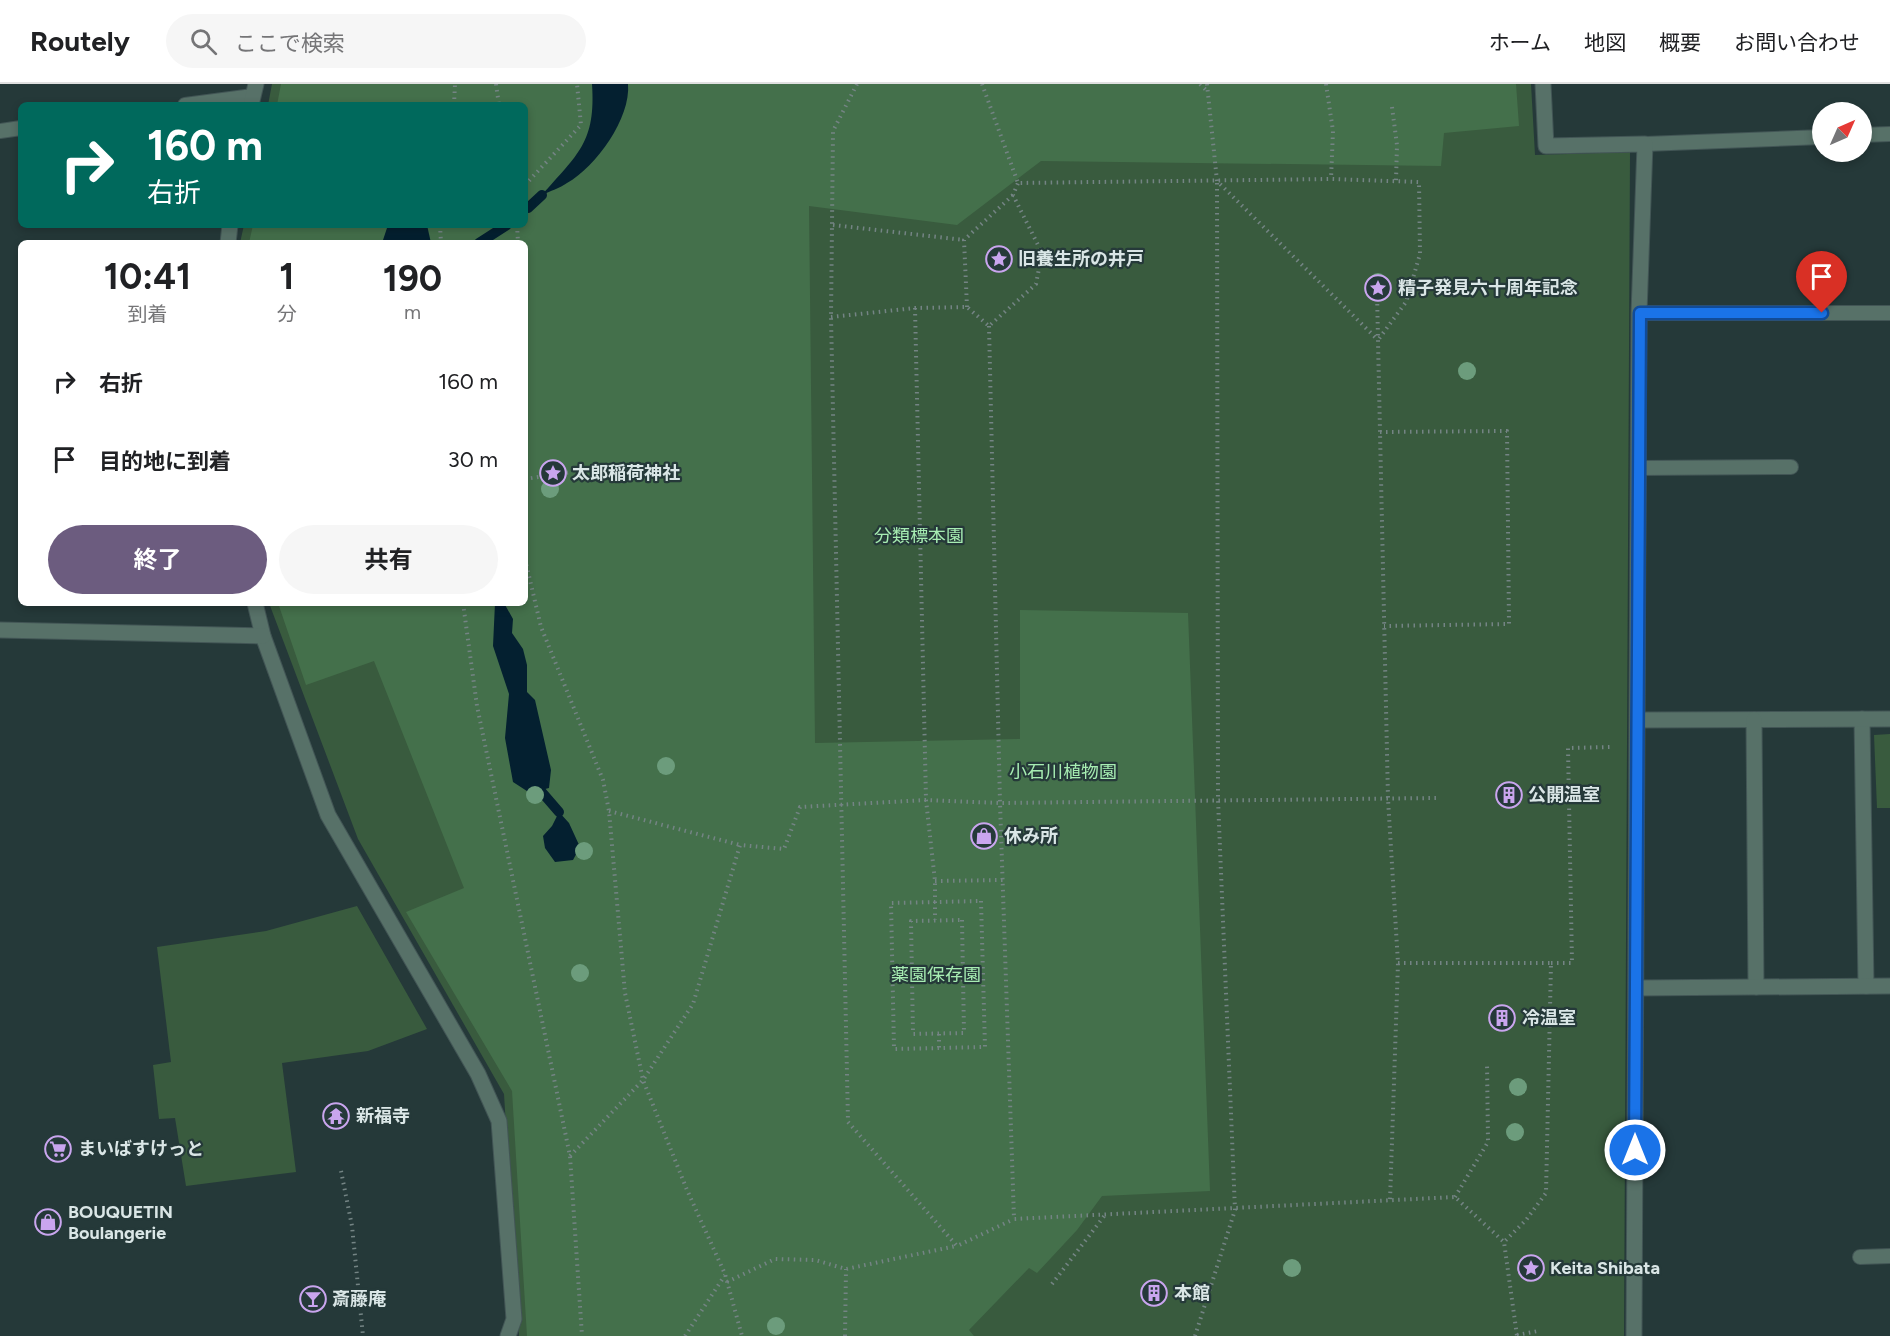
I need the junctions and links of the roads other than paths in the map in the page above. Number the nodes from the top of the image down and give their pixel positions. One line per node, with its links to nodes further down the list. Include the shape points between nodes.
1 (1543, 84): 9 (street, via 1546,146)
2 (253, 95): 3 (lane)
3 (206, 102)
4 (18, 128): 5 (lane)
5 (0, 131)
6 (1890, 134): 7 (lane)
7 (1872, 135)
8 (1812, 137): 9 (lane)
9 (1645, 144): 10 (street)
10 (1640, 313): 11 (lane); 13 (street)
11 (1890, 313)
12 (1791, 467): 13 (lane)
13 (1639, 468): 19 (street)
14 (256, 606): 16 (street)
15 (0, 630): 16 (street)
16 (263, 636): 27 (street, via 328,815 478,1074 499,1121 514,1319)
17 (1862, 719): 18 (street); 20 (street); 21 (street)
18 (1890, 719)
19 (1638, 720): 20 (street); 24 (street)
20 (1754, 720): 23 (street)
21 (1866, 986): 22 (street); 23 (street)
22 (1890, 986)
23 (1756, 987): 24 (street)
24 (1637, 988): 28 (street)
25 (1890, 1256): 26 (lane)
26 (1860, 1257)
27 (508, 1336)
28 (1634, 1336)

